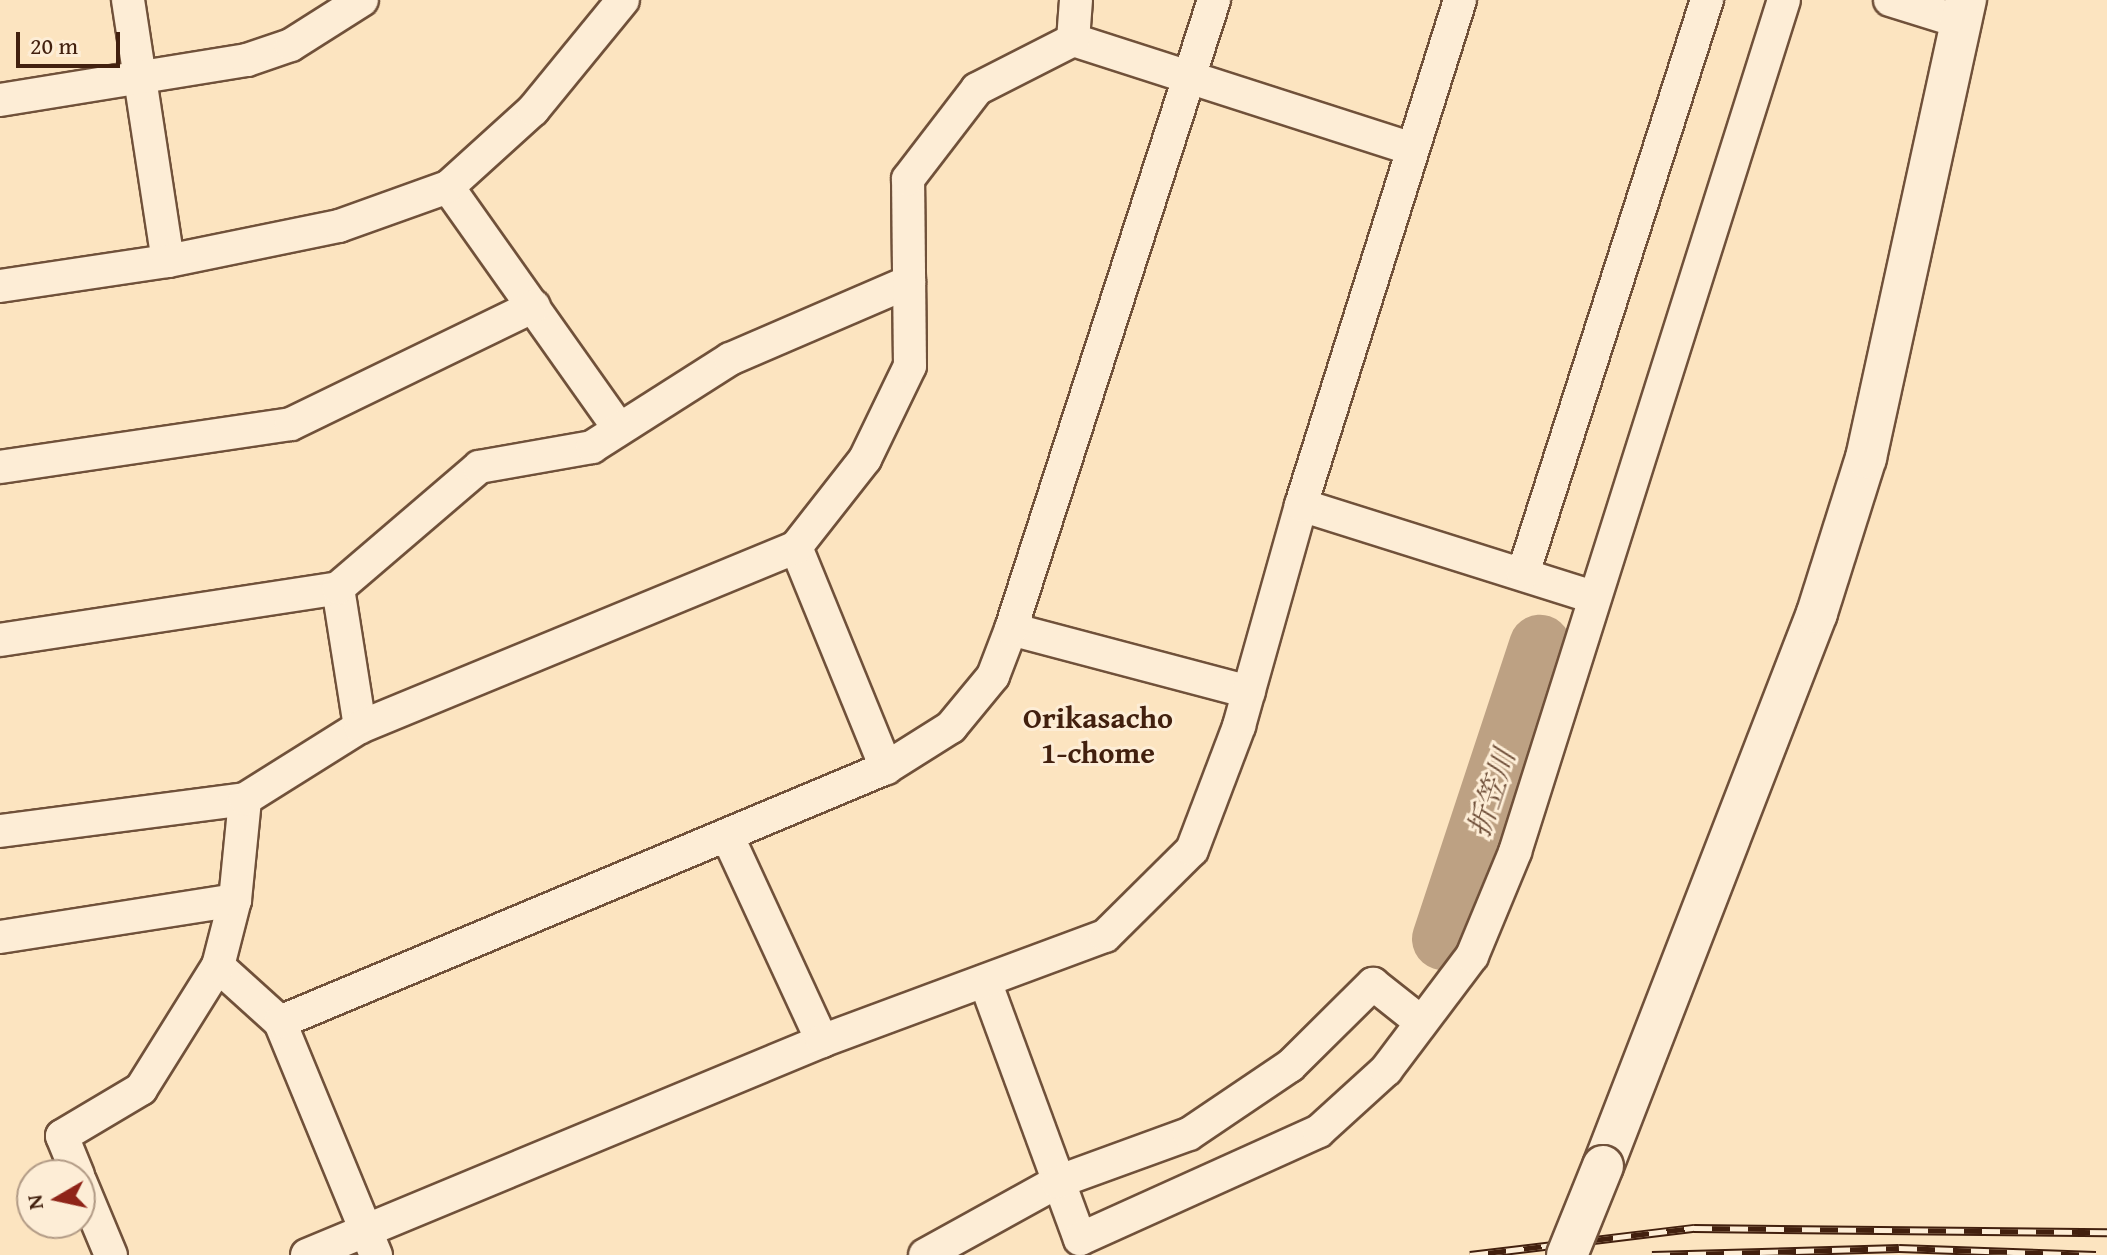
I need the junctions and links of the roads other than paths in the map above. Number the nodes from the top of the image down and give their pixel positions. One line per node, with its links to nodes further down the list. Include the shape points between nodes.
1 (128, 0): 12 (street)
2 (362, 0): 12 (street, via 291,45 247,60)
3 (623, 0): 16 (street, via 533,110)
4 (1076, 0): 11 (street)
5 (1214, 0): 13 (street)
6 (1460, 0): 15 (street)
7 (1707, 0): 25 (street)
8 (1784, 0): 27 (street)
9 (1890, 0): 10 (street)
10 (1964, 11): 50 (street, bridge, via 1866,458 1822,599)
11 (1073, 40): 13 (street); 18 (street, via 977,89 908,179)
12 (141, 79): 14 (street); 17 (street)
13 (1192, 79): 15 (street); 28 (street)
14 (0, 100)
15 (1412, 149): 23 (street)
16 (448, 187): 17 (street, via 339,226); 20 (street)
17 (168, 261): 19 (street)
18 (909, 282): 21 (street, via 730,359); 24 (street, via 910,366 865,459)
19 (0, 286)
20 (534, 306): 21 (street); 22 (street, via 291,424)
21 (618, 427): 26 (street, via 592,447 479,467)
22 (0, 467)
23 (1301, 505): 25 (street); 30 (street)
24 (796, 547): 31 (street); 32 (street)
25 (1523, 574): 27 (street)
26 (338, 588): 29 (street); 31 (street)
27 (1593, 597): 41 (street, via 1515,852 1472,956)
28 (1011, 629): 30 (street); 32 (street, via 993,676 951,727)
29 (0, 640)
30 (1249, 692): 39 (street, via 1192,850 1105,936)
31 (360, 727): 33 (street)
32 (886, 768): 35 (street)
33 (245, 799): 34 (street); 36 (street)
34 (0, 831)
35 (727, 835): 40 (street); 42 (street)
36 (235, 900): 37 (street); 38 (street)
37 (0, 937)
38 (218, 966): 40 (street); 43 (street, via 141,1089 62,1136)
39 (985, 981): 42 (street); 44 (street)
40 (280, 1022): 46 (street)
41 (1421, 1022): 44 (street, via 1373,984 1290,1066 1189,1134); 44 (street, via 1386,1070 1319,1131 1080,1239)
42 (822, 1041): 46 (street)
43 (71, 1159)
44 (1057, 1182): 49 (street)
45 (96, 1219): 47 (street)
46 (371, 1244): 48 (street)
47 (111, 1255)
48 (307, 1255)
49 (925, 1255)
50 (1567, 1255)

